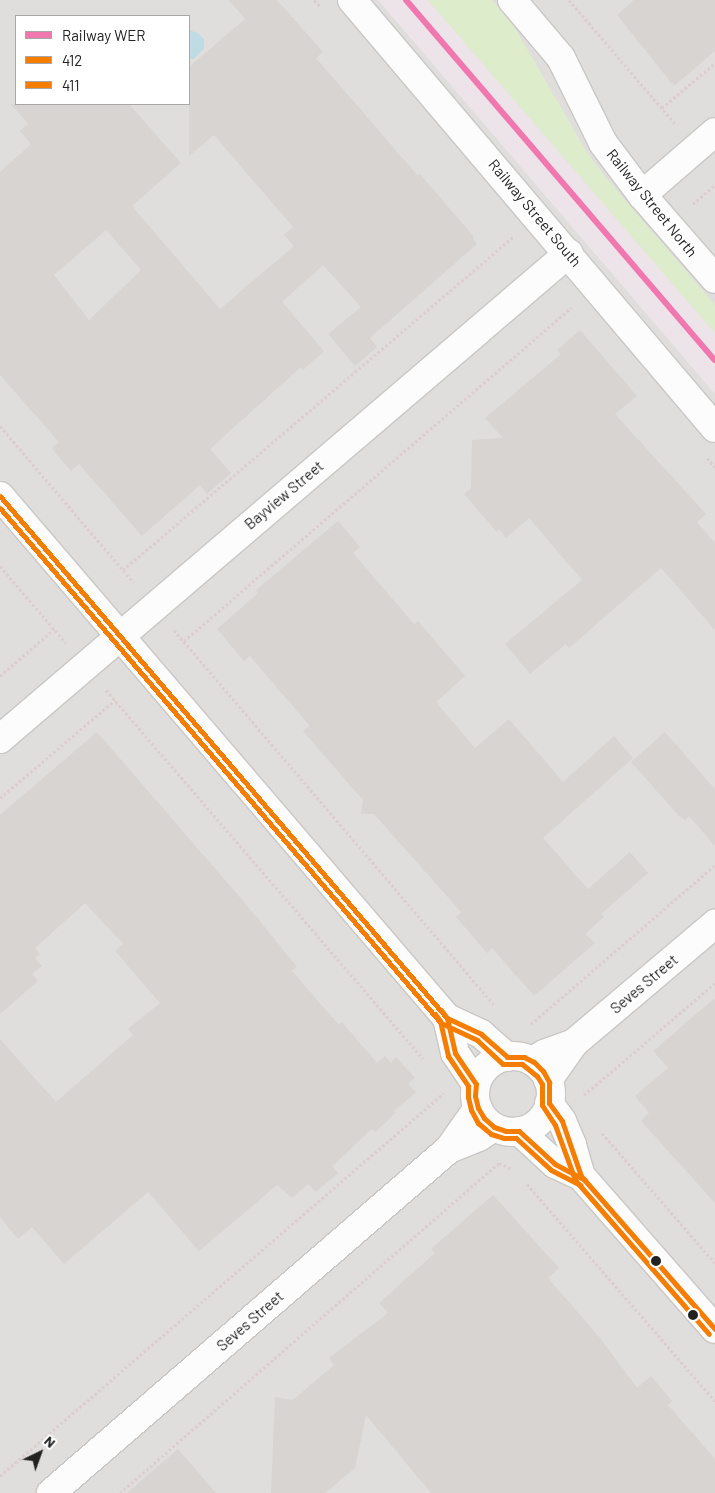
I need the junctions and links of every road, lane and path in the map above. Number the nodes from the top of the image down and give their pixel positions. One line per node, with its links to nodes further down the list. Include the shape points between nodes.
1 (352, 0): 11 (street, Railway Street South)
2 (512, 0): 8 (street, Railway Street North, via 561,58 603,142)
3 (569, 0): 5 (path)
4 (715, 63): 5 (path)
5 (662, 108): 6 (path)
6 (706, 140): 8 (street)
7 (715, 185): 9 (path)
8 (642, 195): 12 (street, Railway Street North)
9 (693, 204)
10 (516, 234): 18 (path)
11 (568, 253): 15 (street, Railway Street South); 19 (street, Bayview Street)
12 (715, 279)
13 (575, 304): 22 (path)
14 (0, 426): 18 (path)
15 (715, 428)
16 (0, 496): 21 (street)
17 (0, 566): 20 (path)
18 (123, 570): 19 (path)
19 (154, 606): 21 (street, Bayview Street); 22 (path)
20 (54, 629): 23 (path); 24 (path)
21 (120, 636): 23 (street, Bayview Street); 32 (street)
22 (184, 641): 31 (path)
23 (85, 665): 25 (path); 26 (street, Bayview Street)
24 (0, 676)
25 (115, 700): 27 (path); 34 (path)
26 (0, 739)
27 (0, 798)
28 (715, 865): 33 (path)
29 (715, 924): 35 (street, Seves Street, via 574,1043 544,1054)
30 (715, 983): 37 (path, via 584,1095)
31 (499, 1012)
32 (447, 1018): 35 (street, via 481,1034); 38 (street, via 455,1052)
33 (526, 1028)
34 (425, 1062)
35 (534, 1075): 38 (street, Seves Street, via 542,1119 531,1127); 38 (street, Seves Street, via 500,1058 489,1064 481,1073); 41 (street, via 562,1121)
36 (449, 1089): 46 (path)
37 (584, 1103)
38 (492, 1113): 41 (street, via 555,1164); 47 (street, Seves Street, via 479,1137 449,1150)
39 (597, 1127): 43 (path)
40 (516, 1171): 48 (path, via 499,1163)
41 (581, 1176): 44 (street)
42 (523, 1179): 45 (path)
43 (715, 1262)
44 (715, 1330)
45 (715, 1401)
46 (0, 1476)
47 (52, 1493)
48 (120, 1493)

